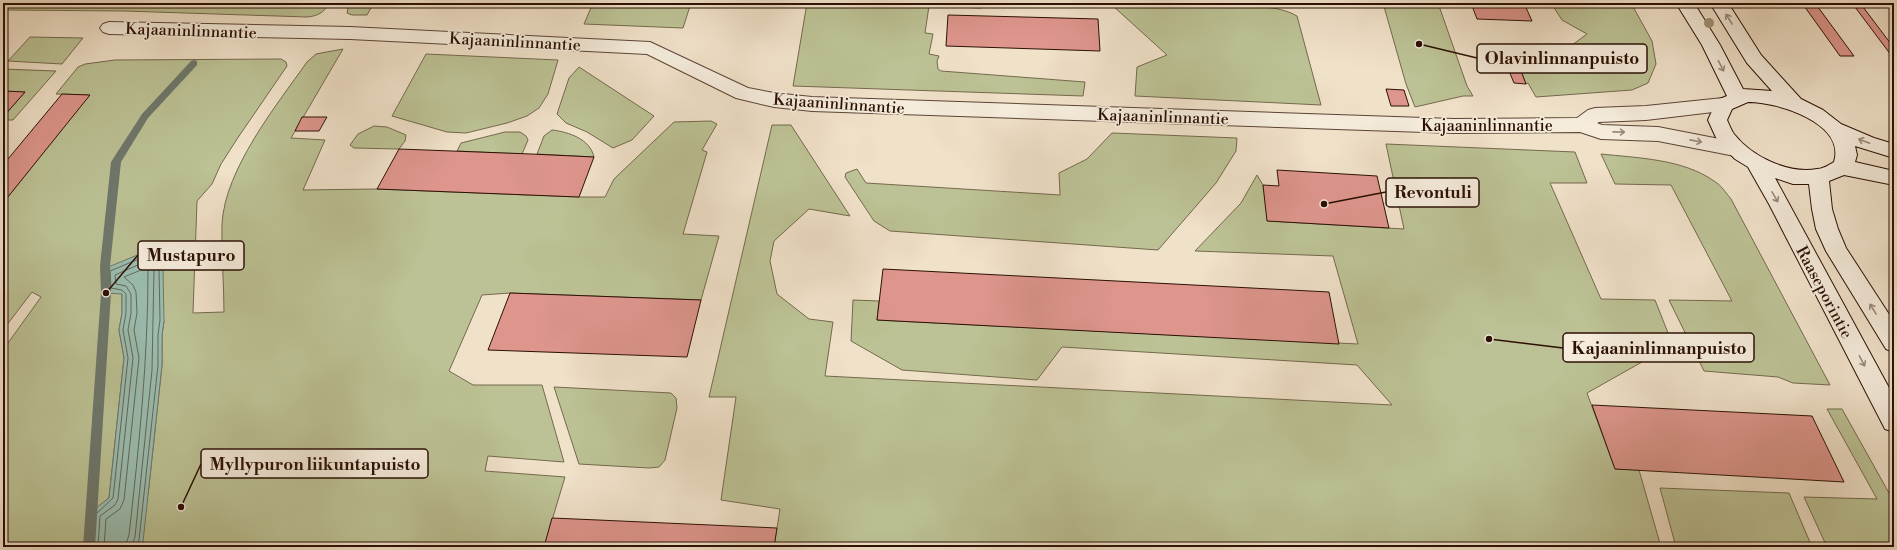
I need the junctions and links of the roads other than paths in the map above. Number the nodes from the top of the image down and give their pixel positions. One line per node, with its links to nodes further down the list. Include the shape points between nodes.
1 (1685, 3): 4 (street, one-way to 4, via 1710,45)
2 (1719, 3): 5 (street, one-way to 2, via 1754,59)
3 (109, 28): 6 (street, Kajaaninlinnantie, via 343,33 650,48 743,93 774,100 812,104 1454,126)
4 (1730, 101): 5 (street, via 1758,95); 6 (street, via 1646,113 1595,115); 8 (street, via 1717,117 1721,132)
5 (1794, 103): 7 (street, via 1817,114)
6 (1581, 125): 8 (street, Kajaaninlinnantie, one-way to 8, via 1602,132 1658,134)
7 (1835, 129): 9 (street, one-way to 7); 11 (street, via 1842,138 1847,154)
8 (1734, 149): 10 (street)
9 (1894, 151)
10 (1756, 163): 12 (street, via 1781,173 1807,178); 15 (street, Raaseporintie, one-way to 15)
11 (1843, 167): 12 (street, via 1836,172); 13 (street)
12 (1818, 177): 14 (street, Raaseporintie, one-way to 12, via 1837,251 1827,229)
13 (1894, 178)
14 (1894, 342)
15 (1894, 421)

